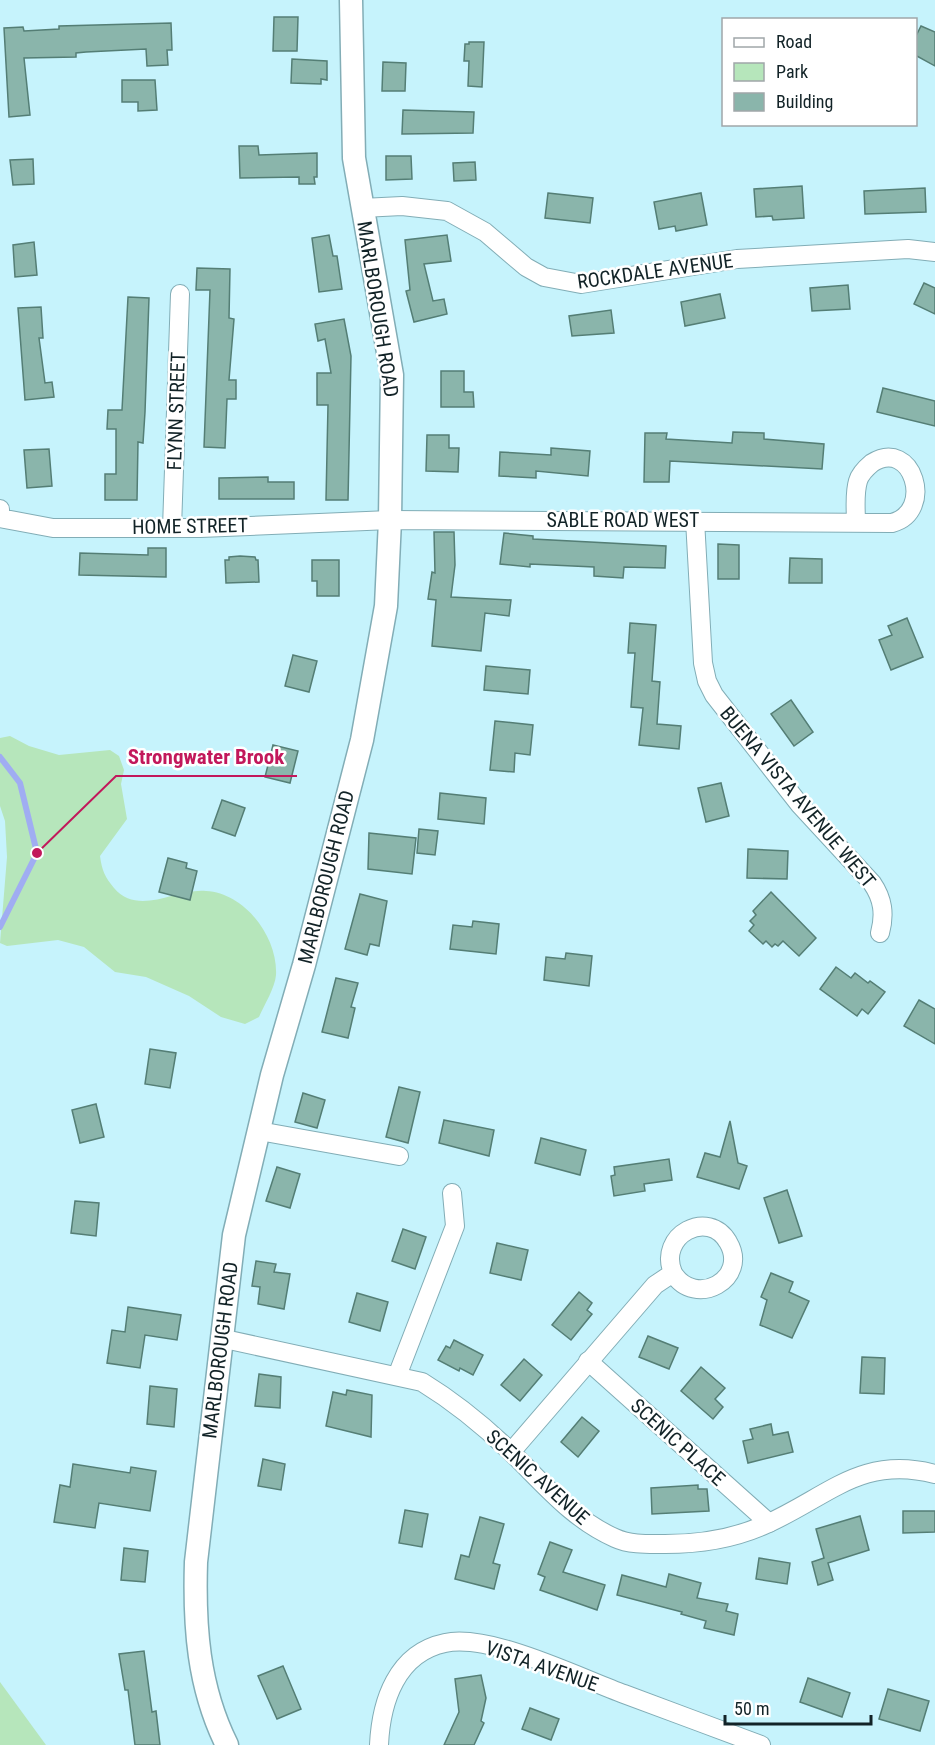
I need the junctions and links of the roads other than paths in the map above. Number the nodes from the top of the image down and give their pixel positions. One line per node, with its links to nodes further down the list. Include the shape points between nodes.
1 (351, 0): 2 (street, MARLBOROUGH ROAD, via 352,124)
2 (362, 208): 3 (street, ROCKDALE AVENUE, via 402,206 447,211 485,232 526,267 571,284 736,260 909,249); 6 (street, MARLBOROUGH ROAD, via 392,375)
3 (935, 252)
4 (180, 294): 9 (street, FLYNN STREET)
5 (0, 509): 9 (street, HOME STREET, via 0,518 53,528)
6 (390, 520): 7 (street, SABLE ROAD WEST); 9 (street, HOME STREET); 11 (street, MARLBOROUGH ROAD, via 386,606 362,740)
7 (694, 520): 8 (street, SABLE ROAD WEST); 10 (street, BUENA VISTA AVENUE WEST, via 707,681 800,805 872,883 883,909)
8 (856, 523)
9 (172, 528)
10 (880, 933)
11 (259, 1131): 12 (street); 15 (street, MARLBOROUGH ROAD, via 234,1236)
12 (399, 1156)
13 (452, 1194): 17 (street, via 455,1226)
14 (673, 1274): 16 (street, via 647,1292)
15 (220, 1338): 17 (street, SCENIC AVENUE); 21 (street, MARLBOROUGH ROAD, via 196,1562 195,1605 204,1684)
16 (588, 1361): 18 (street); 20 (street, SCENIC PLACE)
17 (397, 1376): 18 (street, SCENIC AVENUE, via 422,1382 440,1392)
18 (512, 1452): 20 (street, SCENIC AVENUE, via 571,1512 618,1540 645,1544 704,1542)
19 (932, 1473): 20 (street, SCENIC AVENUE, via 892,1467 866,1472)
20 (769, 1523)
21 (227, 1745)
22 (379, 1745): 23 (street, VISTA AVENUE, via 381,1714 390,1688 411,1660 447,1642 473,1643 524,1656)
23 (761, 1745)

